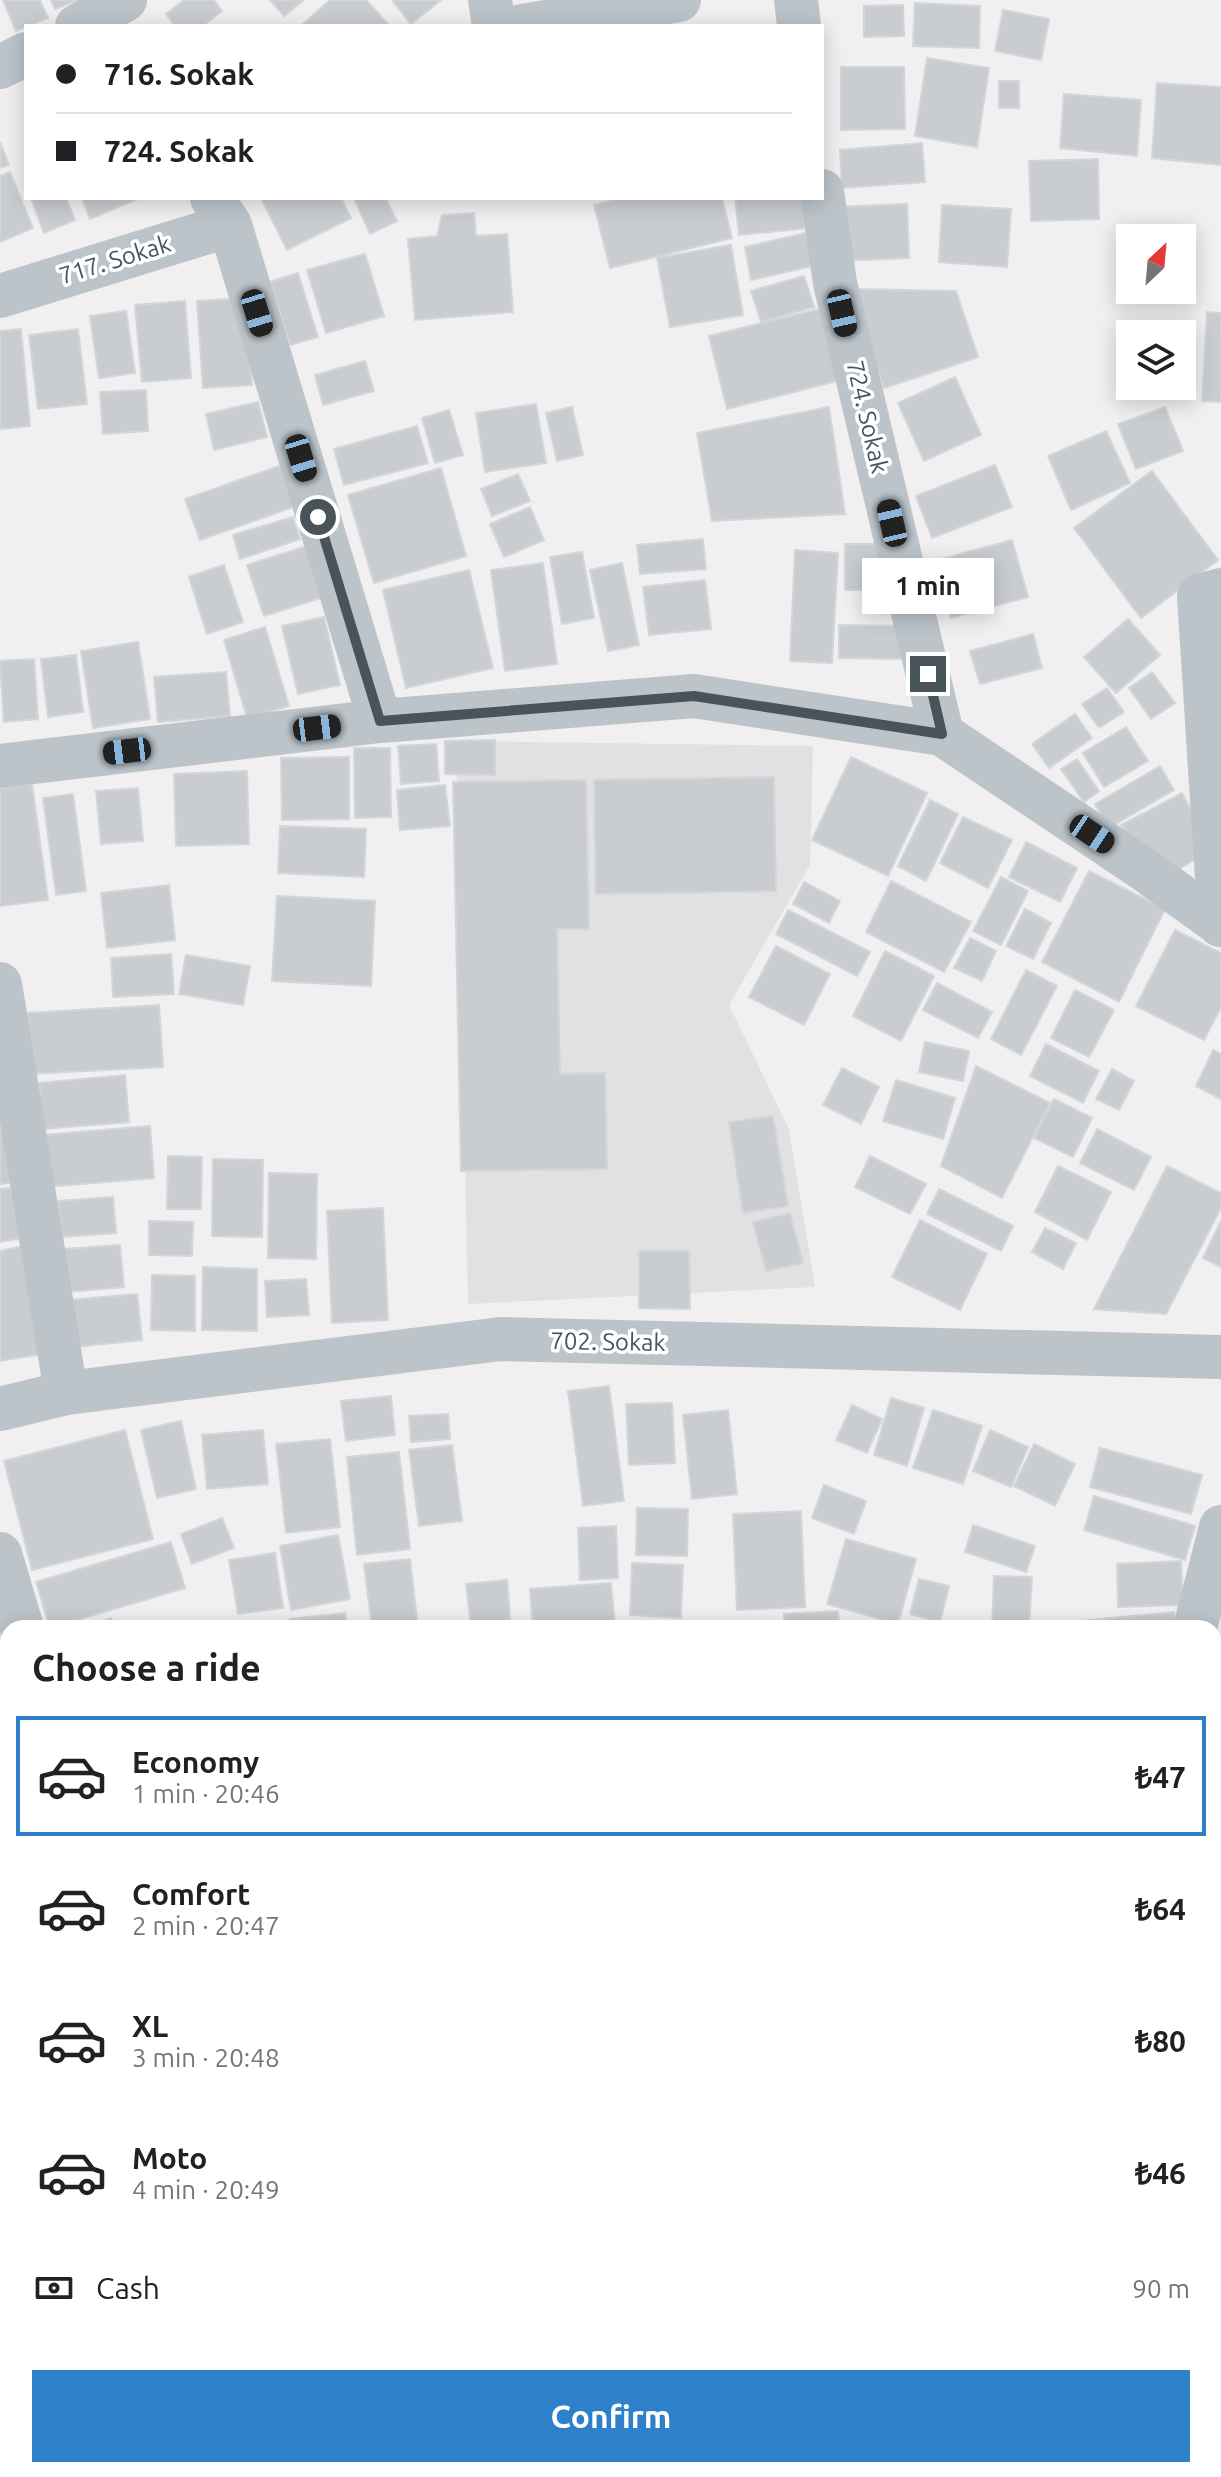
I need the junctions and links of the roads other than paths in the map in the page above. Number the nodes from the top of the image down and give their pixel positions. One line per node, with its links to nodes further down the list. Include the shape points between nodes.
1 (125, 0): 5 (street)
2 (490, 0): 6 (street)
3 (679, 0): 7 (street)
4 (796, 0): 8 (street)
5 (81, 24)
6 (494, 24)
7 (534, 24)
8 (799, 24)
9 (823, 200): 14 (street, 724. Sokak, via 835,283)
10 (217, 205): 11 (street, 717. Sokak); 13 (street)
11 (0, 296)
12 (1221, 590): 16 (street, via 1199,596)
13 (380, 721): 14 (street, via 694,696); 15 (street)
14 (942, 734): 16 (street)
15 (0, 766)
16 (1220, 925)
17 (0, 984): 19 (street)
18 (1221, 1357): 19 (street, 702. Sokak, via 501,1339)
19 (66, 1393): 20 (street, 702. Sokak)
20 (0, 1409)
21 (1221, 1527): 24 (street)
22 (0, 1554): 23 (street)
23 (20, 1620)
24 (1197, 1620)

